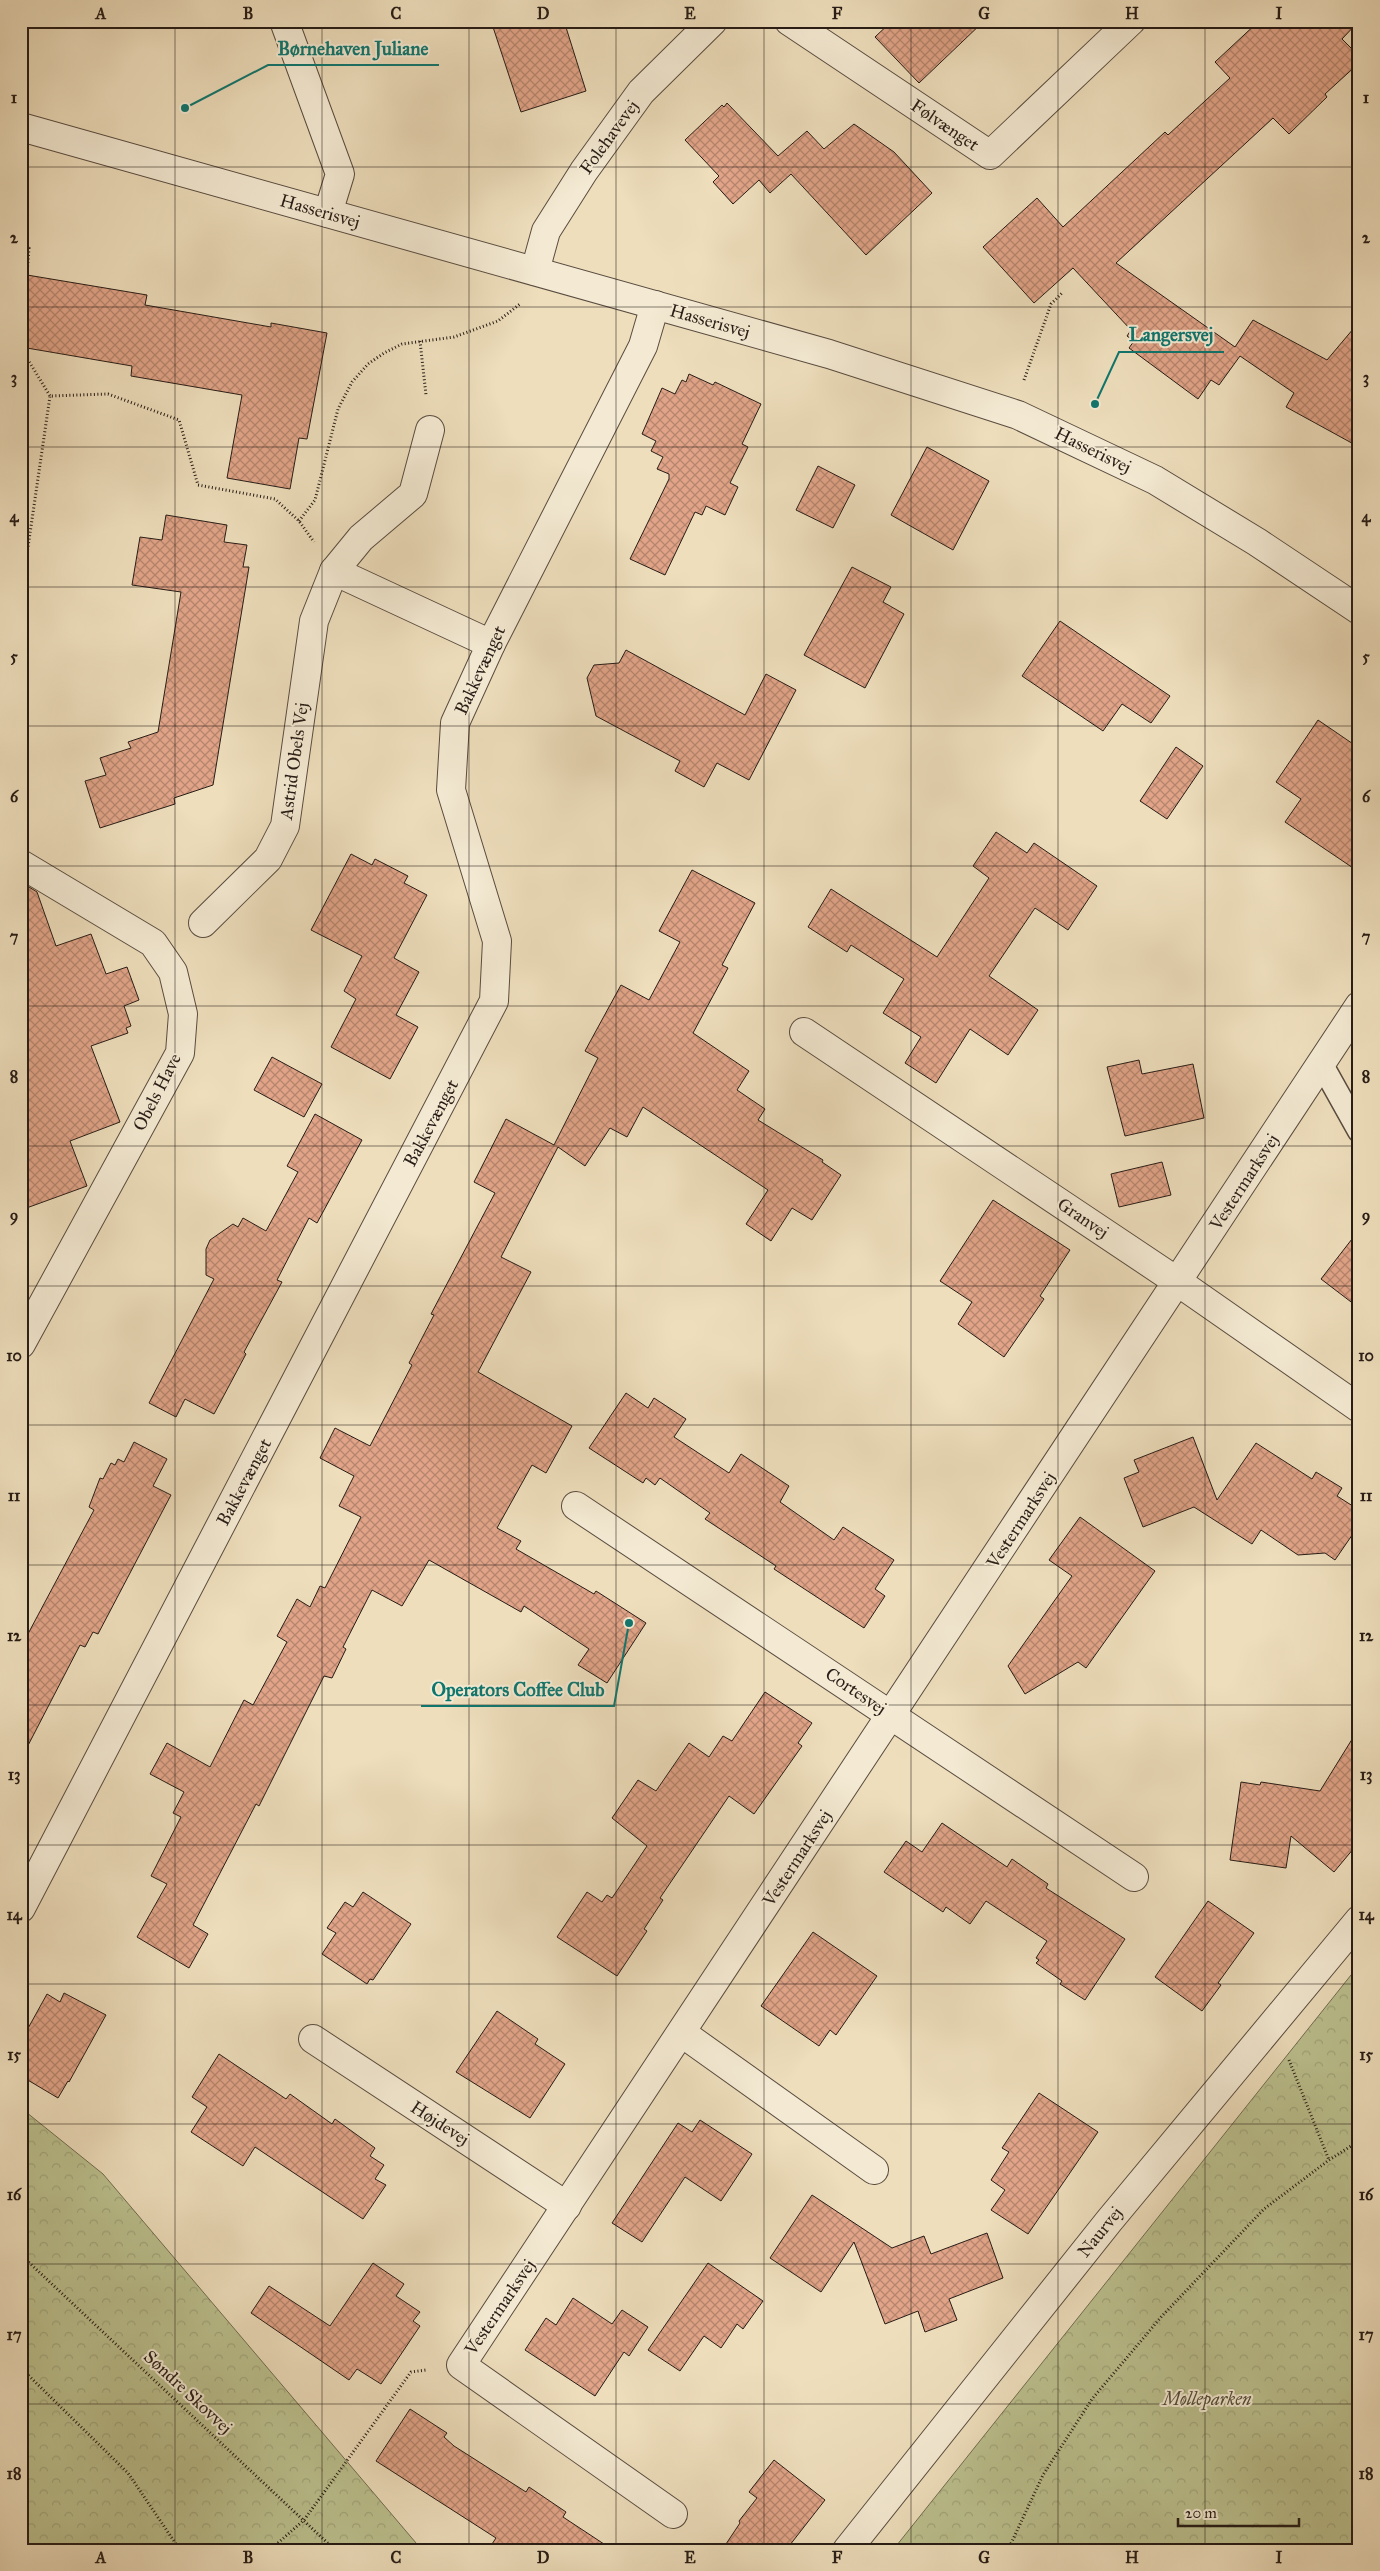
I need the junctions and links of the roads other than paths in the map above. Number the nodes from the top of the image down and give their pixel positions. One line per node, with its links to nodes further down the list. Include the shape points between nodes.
1 (284, 21): 6 (street, via 340,174)
2 (713, 21): 7 (street, Folehavevej, via 641,92 584,171 546,231)
3 (789, 21): 4 (street, Følvænget, via 990,155)
4 (1131, 21)
5 (21, 127): 6 (street, Hasserisvej)
6 (328, 213): 7 (street, Hasserisvej)
7 (535, 271): 8 (street, Hasserisvej)
8 (655, 305): 11 (street, Hasserisvej, via 855,362 1018,416 1155,480); 12 (street, Bakkevænget, via 643,346)
9 (430, 430): 10 (street, Astrid Obels Vej, via 413,494 361,538)
10 (334, 571): 12 (street); 14 (street, Astrid Obels Vej, via 314,621 285,826 268,859)
11 (1356, 602)
12 (491, 644): 25 (street, Bakkevænget, via 455,723 451,790 497,941 494,1001)
13 (21, 864): 20 (street, Obels Have, via 153,943 173,972 183,1014 180,1053)
14 (203, 922)
15 (1359, 1006): 17 (street, Vestermarksvej)
16 (804, 1032): 19 (street, Granvej)
17 (1321, 1063): 18 (lane); 19 (street, Vestermarksvej)
18 (1359, 1131)
19 (1178, 1282): 21 (street, Granvej); 23 (street, Vestermarksvej)
20 (21, 1344)
21 (1359, 1408)
22 (576, 1506): 23 (street, Cortesvej)
23 (892, 1715): 24 (street, Cortesvej); 27 (street, Vestermarksvej)
24 (1134, 1877)
25 (21, 1908)
26 (1359, 1920): 32 (street, Naurvej, via 1109,2221)
27 (682, 2033): 29 (street); 30 (street, Vestermarksvej)
28 (313, 2039): 30 (street, Højdevej)
29 (874, 2170)
30 (567, 2206): 31 (street, Vestermarksvej, via 461,2365)
31 (673, 2514)
32 (847, 2550)

